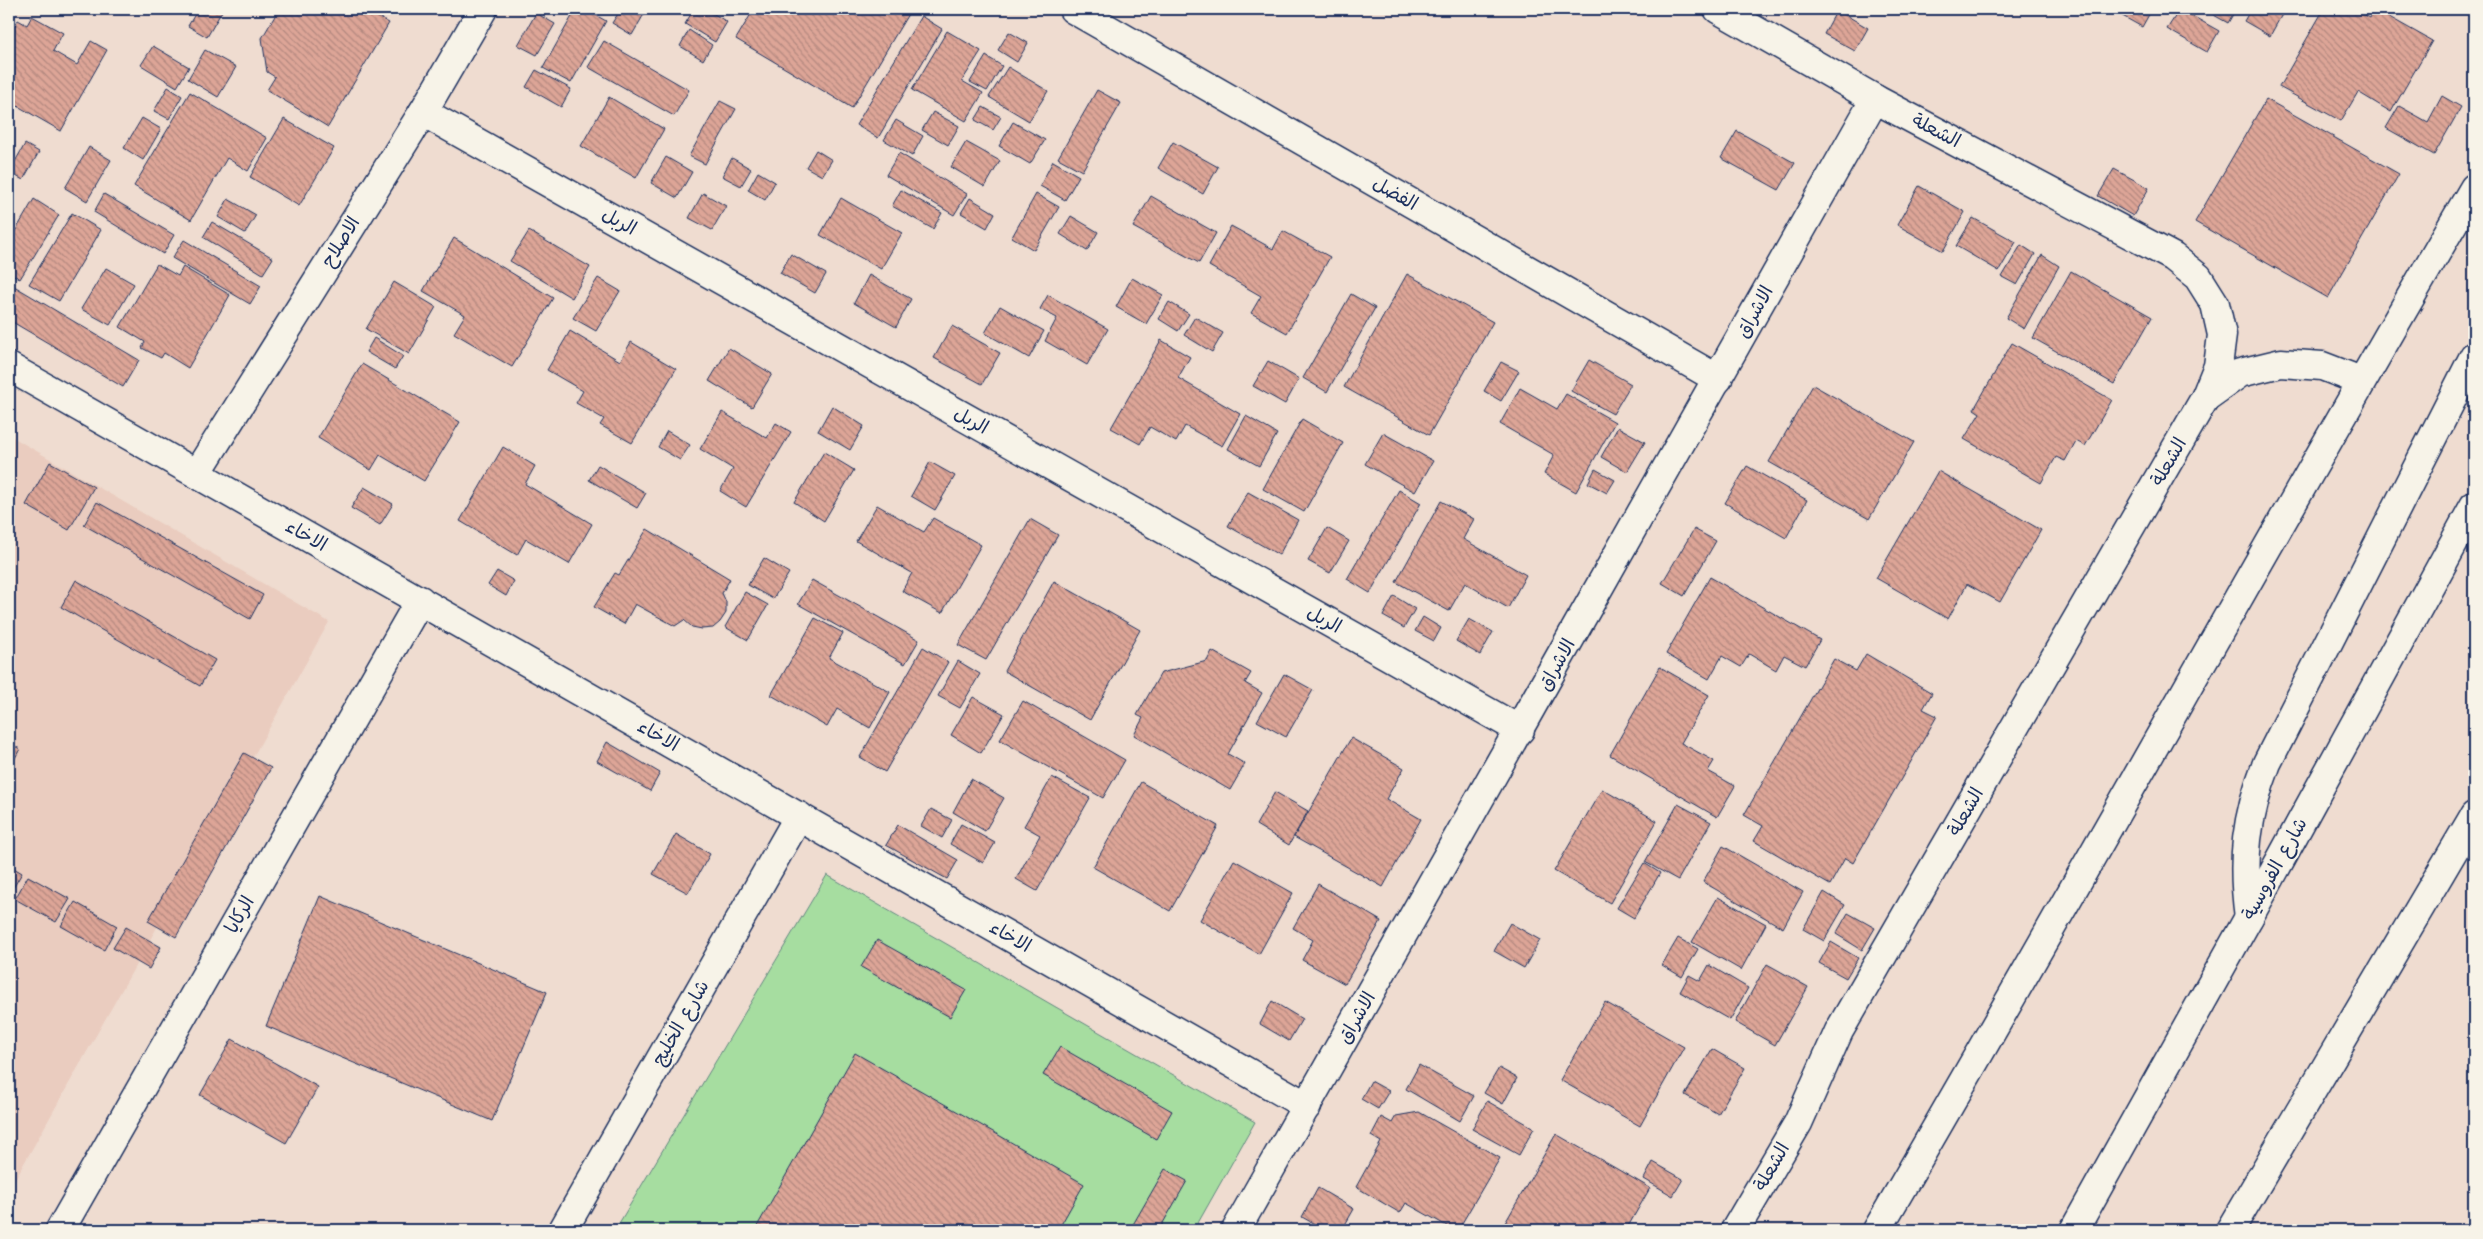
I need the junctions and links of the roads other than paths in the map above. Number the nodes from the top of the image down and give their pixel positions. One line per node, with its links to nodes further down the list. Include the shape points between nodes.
1 (483, 9): 5 (main road, الاصلاح)
2 (1073, 9): 9 (main road, الفضل)
3 (1718, 9): 4 (main road, الشعلة)
4 (1875, 99): 9 (main road, الاشراق); 11 (main road, الشعلة, via 2173,257 2198,277 2215,304 2222,335 2218,366)
5 (423, 112): 12 (main road, الاصلاح); 15 (main road, الربل)
6 (2474, 188): 10 (main road)
7 (2474, 356): 18 (main road, via 2276,746 2256,792 2244,854)
8 (9, 367): 12 (main road, الاخاء)
9 (1718, 379): 15 (main road, الاشراق)
10 (2361, 381): 11 (main road, الشعلة, via 2322,366 2281,363 2240,373); 24 (main road, via 1989,1039)
11 (2205, 398): 23 (main road, الشعلة, via 1839,1031 1798,1123)
12 (197, 473): 14 (main road, الاخاء)
13 (2474, 506): 18 (main road, شارع الفروسية)
14 (420, 600): 16 (main road, الاخاء); 20 (main road, الركايا)
15 (1520, 730): 19 (main road, الاشراق)
16 (799, 816): 19 (main road, الاخاء); 21 (main road, شارع الخليج)
17 (2474, 816): 26 (main road)
18 (2250, 917): 25 (main road, شارع الفروسية)
19 (1307, 1106): 22 (main road, الاشراق)
20 (60, 1230)
21 (563, 1230)
22 (1236, 1230)
23 (1735, 1230)
24 (1877, 1230)
25 (2074, 1230)
26 (2230, 1230)

